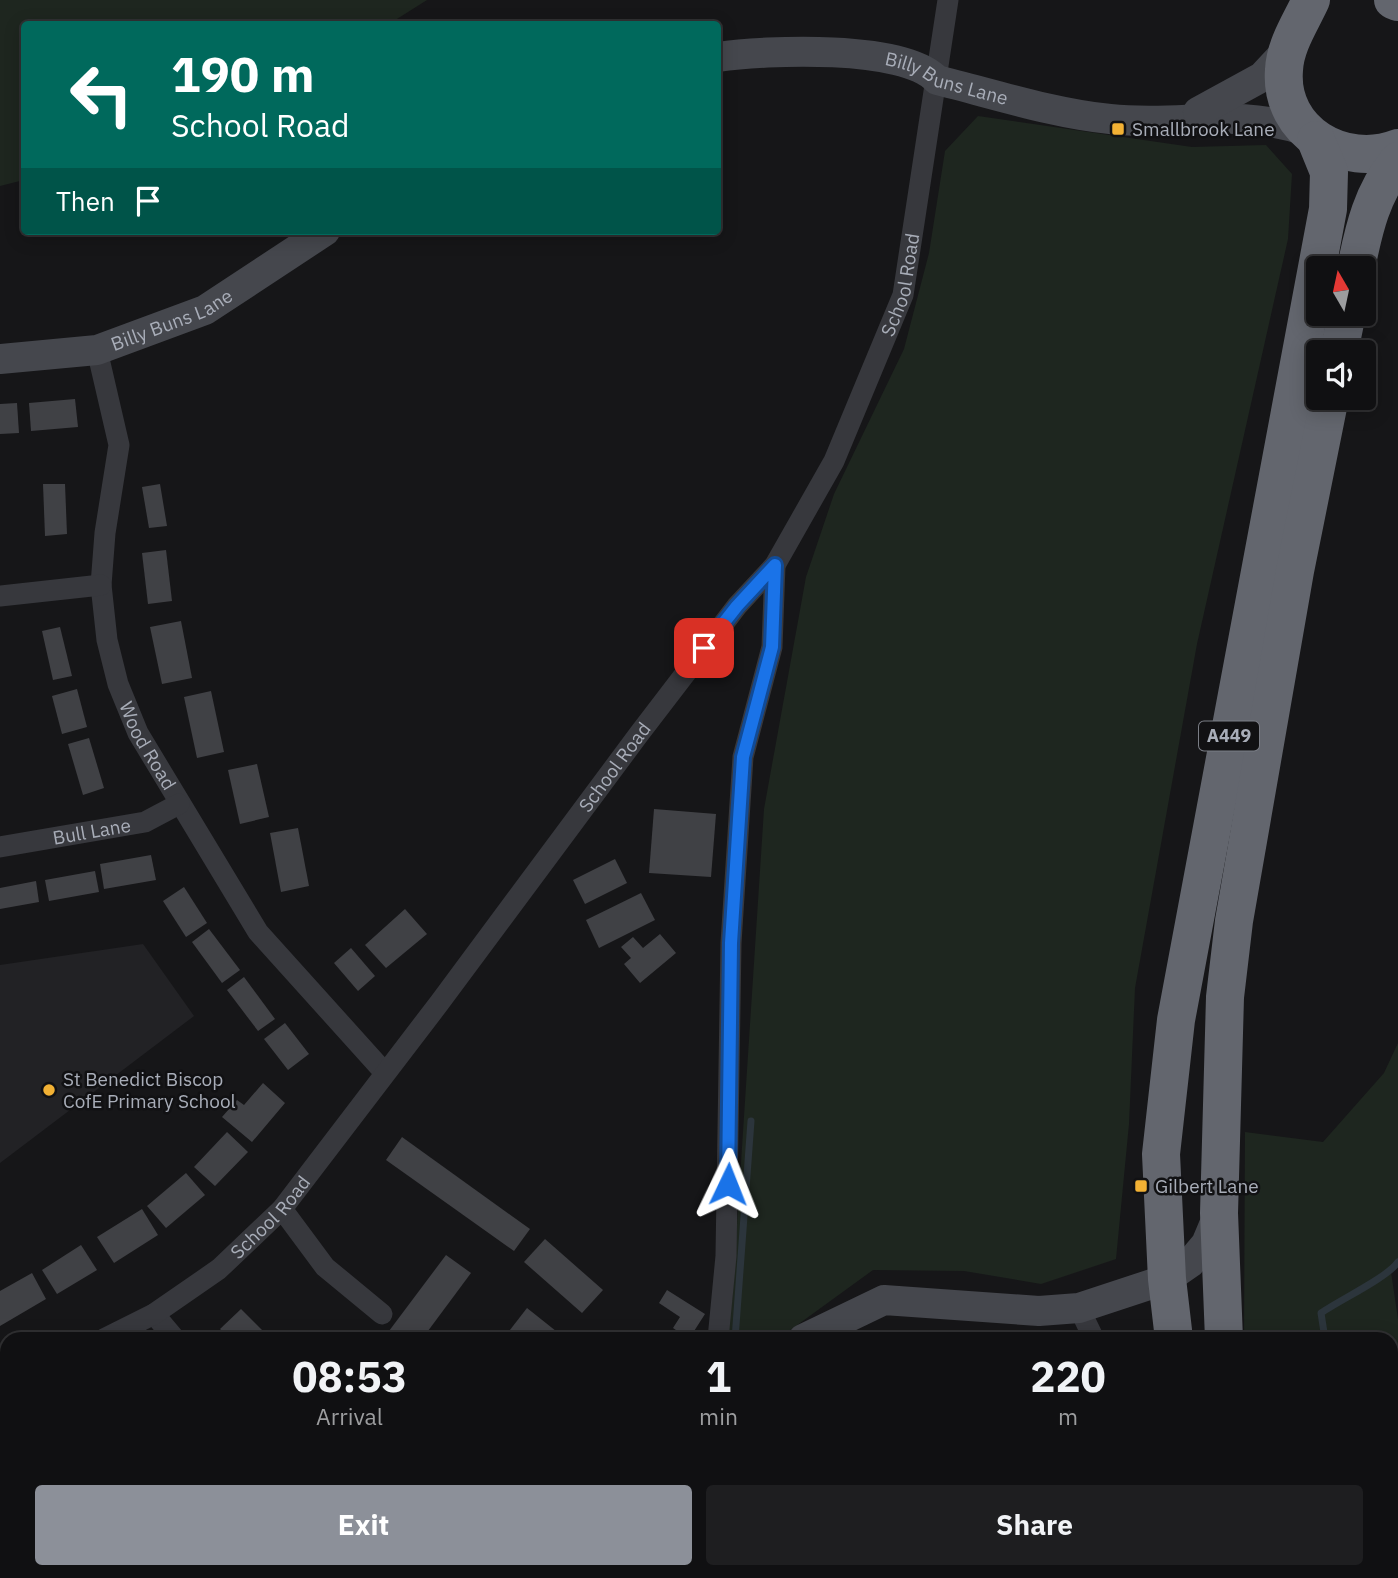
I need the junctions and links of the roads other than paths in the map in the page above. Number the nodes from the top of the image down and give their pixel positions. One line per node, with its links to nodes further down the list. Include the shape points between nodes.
1 (948, 0): 7 (street, School Road)
2 (1336, 0): 5 (highway)
3 (1393, 0): 4 (highway)
4 (1398, 2)
5 (1298, 27): 8 (street, Billy Buns Lane, via 1262,78); 9 (highway, via 1284,70 1285,91 1292,111)
6 (721, 57): 7 (street, Billy Buns Lane, via 761,50 828,51 905,63 928,70)
7 (937, 80): 8 (street, Billy Buns Lane, via 1109,119); 17 (street, School Road, via 904,295 834,461)
8 (1175, 121): 9 (street, Billy Buns Lane, via 1254,117)
9 (1311, 135): 10 (highway, via 1344,153 1363,156); 25 (highway, A449, via 1329,172 1328,209 1176,1020 1161,1154)
10 (1398, 148)
11 (1398, 161): 13 (highway, via 1371,205)
12 (319, 235): 14 (street, Billy Buns Lane, via 205,310)
13 (1359, 256)
14 (97, 350): 15 (street, Billy Buns Lane); 18 (street, Wood Road, via 119,445)
15 (0, 359)
16 (1327, 410): 24 (highway, A449, via 1234,921 1225,997)
17 (775, 565): 22 (street, School Road, via 720,627); 31 (street, via 772,647 743,757 731,943 726,1256)
18 (102, 585): 19 (street); 20 (street, Wood Road, via 107,640 118,684 138,733)
19 (0, 596)
20 (179, 804): 21 (street, Bull Lane, via 145,822); 22 (street, Wood Road, via 258,932)
21 (0, 847)
22 (385, 1073): 23 (street, School Road)
23 (282, 1209): 27 (street, School Road, via 219,1269); 28 (street, via 325,1268)
24 (1219, 1213): 25 (street, via 1206,1244 1190,1264); 35 (highway, A449)
25 (1167, 1279): 26 (street); 34 (highway, A449)
26 (1079, 1308): 32 (street, via 1026,1310 884,1300); 33 (street)
27 (154, 1314): 29 (street, School Road); 30 (street)
28 (382, 1314)
29 (118, 1332)
30 (169, 1332)
31 (719, 1332)
32 (818, 1332)
33 (1091, 1332)
34 (1173, 1332)
35 (1224, 1332)

